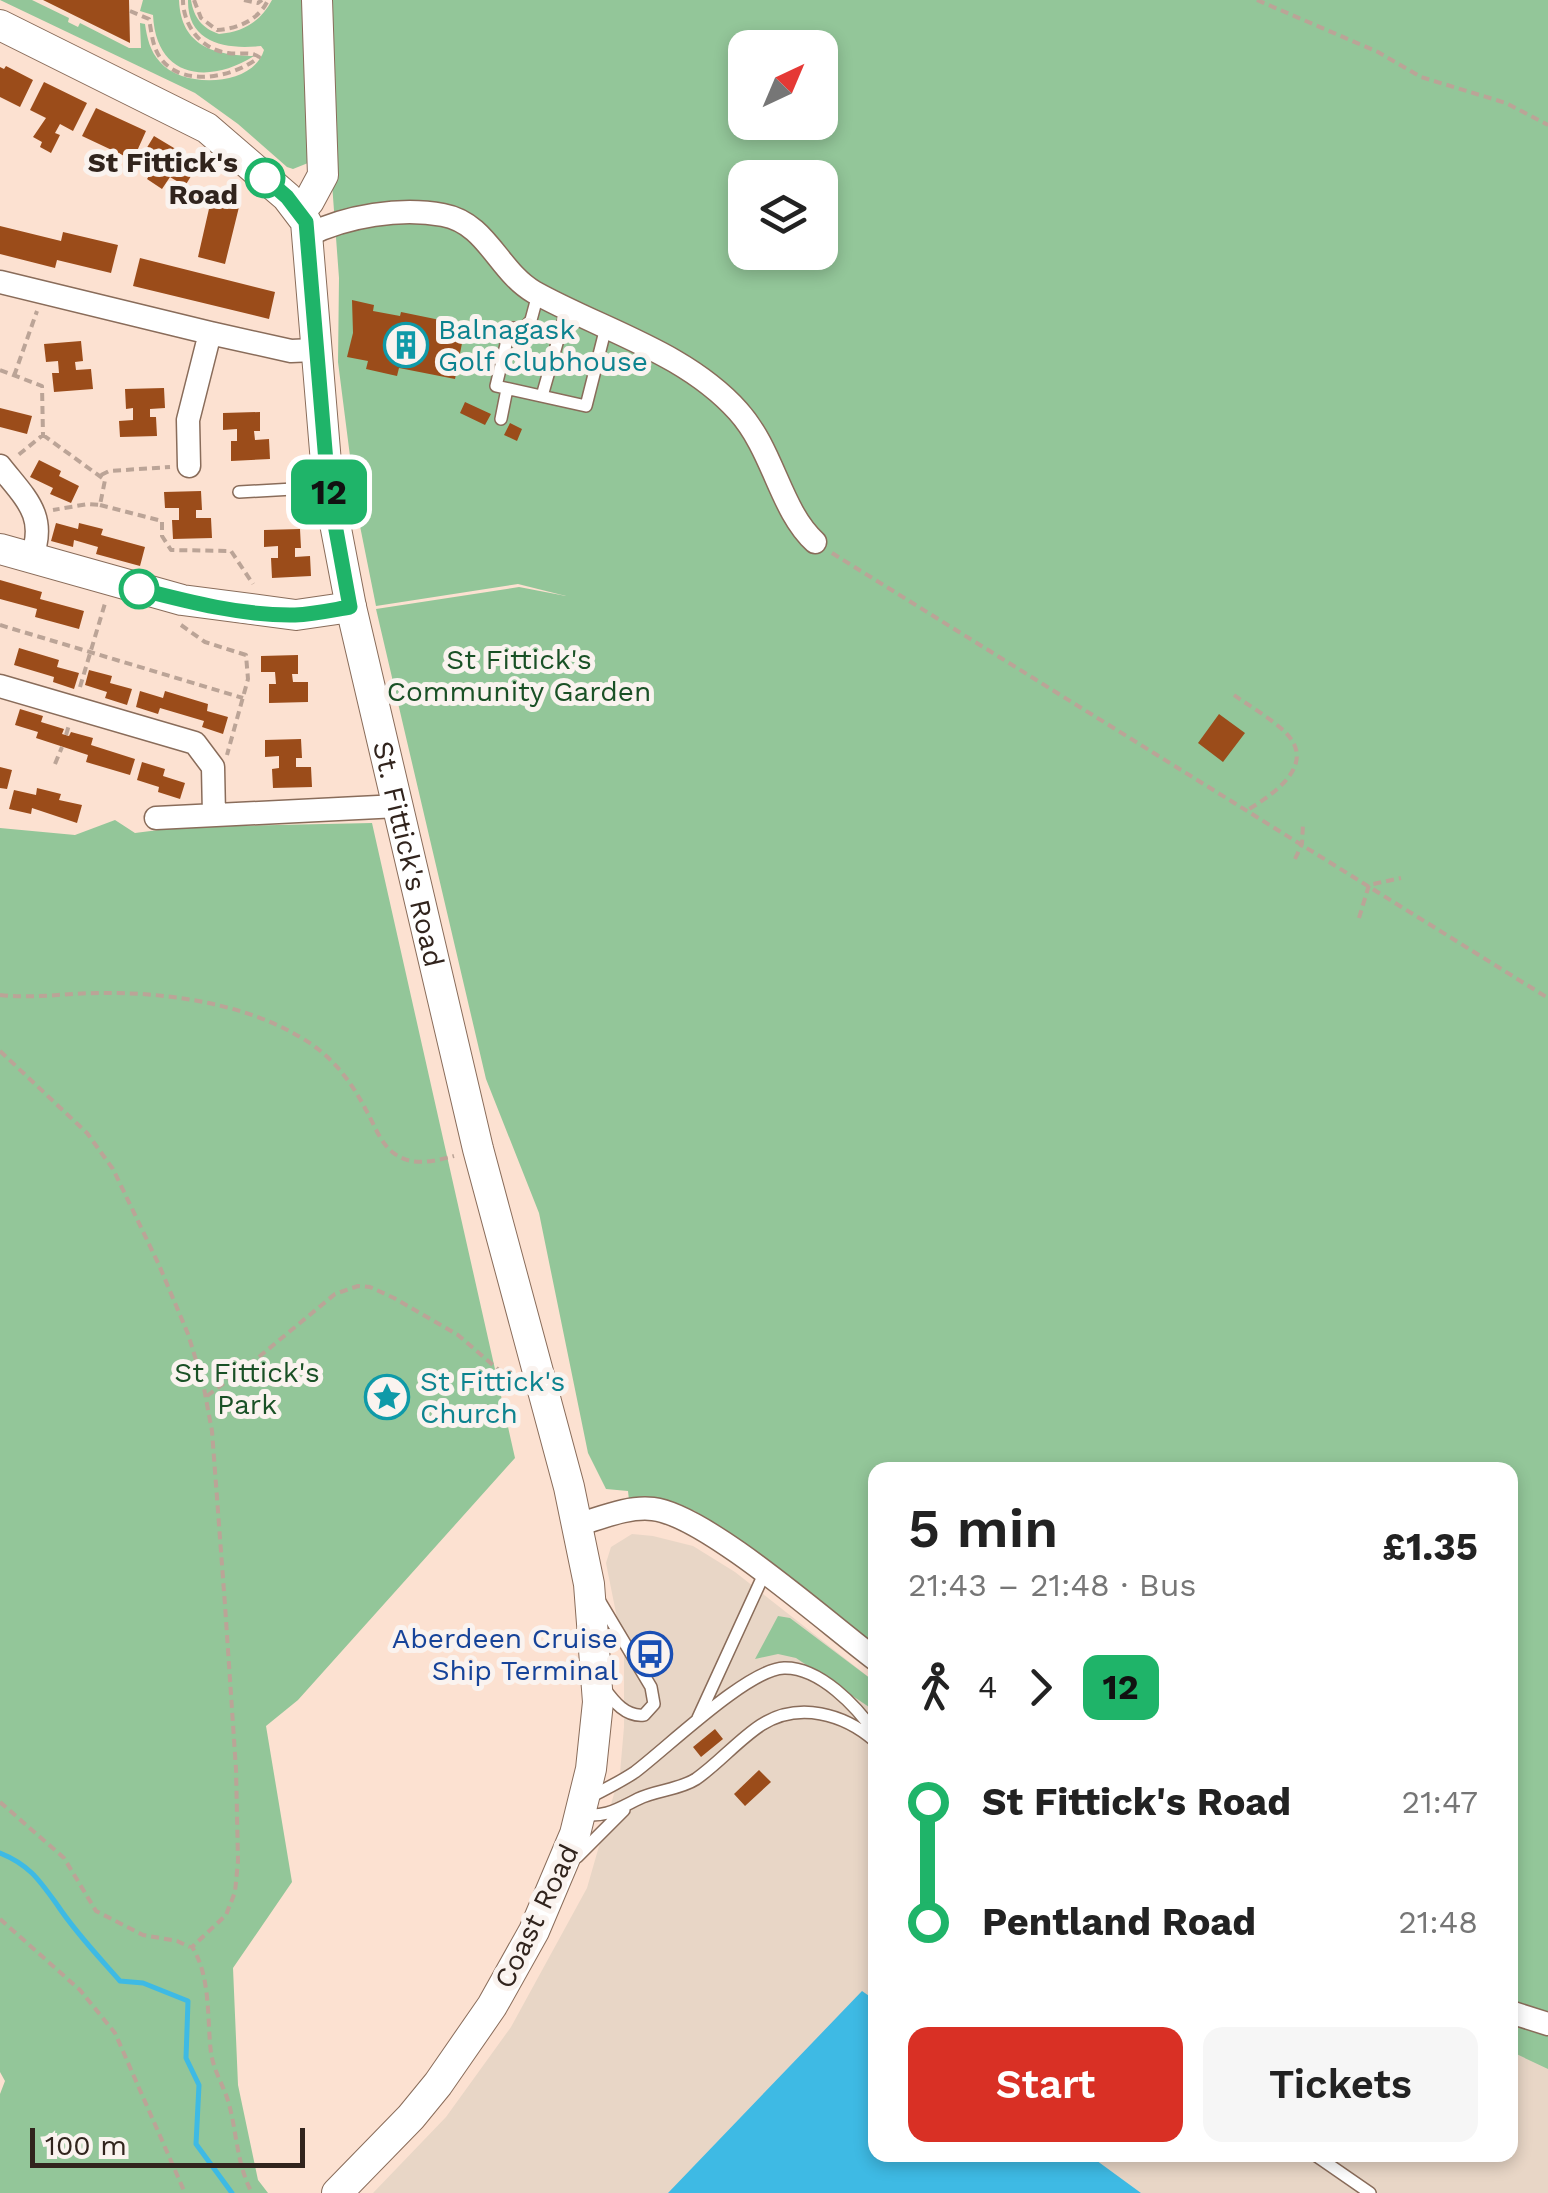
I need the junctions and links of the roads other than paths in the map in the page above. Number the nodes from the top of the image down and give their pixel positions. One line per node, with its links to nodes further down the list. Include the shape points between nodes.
1 (317, 0): 3 (street, via 323,175)
2 (0, 25): 3 (street, via 207,128)
3 (304, 223): 5 (street, via 444,215 480,233 507,270); 9 (street, St. Fittick's Road)
4 (0, 282): 8 (street)
5 (538, 294): 6 (street); 10 (lane, via 532,320 510,328 496,386)
6 (567, 308): 7 (street); 11 (lane)
7 (606, 327): 11 (lane, via 586,406); 17 (street, via 691,371 735,408 756,433 796,519)
8 (210, 333): 9 (street); 13 (street, via 188,420)
9 (314, 350): 15 (street, St. Fittick's Road)
10 (507, 389): 11 (lane); 12 (lane)
11 (542, 396)
12 (501, 419)
13 (189, 466)
14 (1, 467): 19 (street, via 40,526)
15 (328, 486): 16 (lane); 20 (street, St. Fittick's Road)
16 (239, 492)
17 (815, 542)
18 (0, 549): 19 (street)
19 (32, 558): 20 (street, via 182,600 296,615)
20 (350, 607): 22 (street, St. Fittick's Road)
21 (0, 686): 23 (street, via 195,743 213,767)
22 (398, 806): 23 (street); 25 (street, St. Fittick's Road, via 478,1149)
23 (214, 815): 24 (street)
24 (156, 818)
25 (578, 1525): 26 (street, via 657,1509 698,1527); 27 (street, Coast Road)
26 (764, 1574): 28 (street); 30 (lane)
27 (589, 1584): 29 (street, Coast Road); 29 (lane, via 652,1687 652,1708 644,1715 628,1712)
28 (868, 1654)
29 (596, 1676): 34 (street, Coast Road, via 596,1727)
30 (696, 1722): 31 (lane, via 753,1679 790,1668 830,1687); 34 (lane)
31 (868, 1724)
32 (868, 1735): 33 (lane, via 832,1716 788,1714 757,1728 692,1781)
33 (630, 1803): 34 (lane, via 602,1817); 35 (lane)
34 (582, 1807): 35 (street, Coast Road)
35 (561, 1874): 39 (street, Coast Road, via 471,2038 411,2117)
36 (1518, 2015): 37 (street)
37 (1548, 2024)
38 (1325, 2162): 40 (lane)
39 (337, 2193)
40 (1370, 2193)

